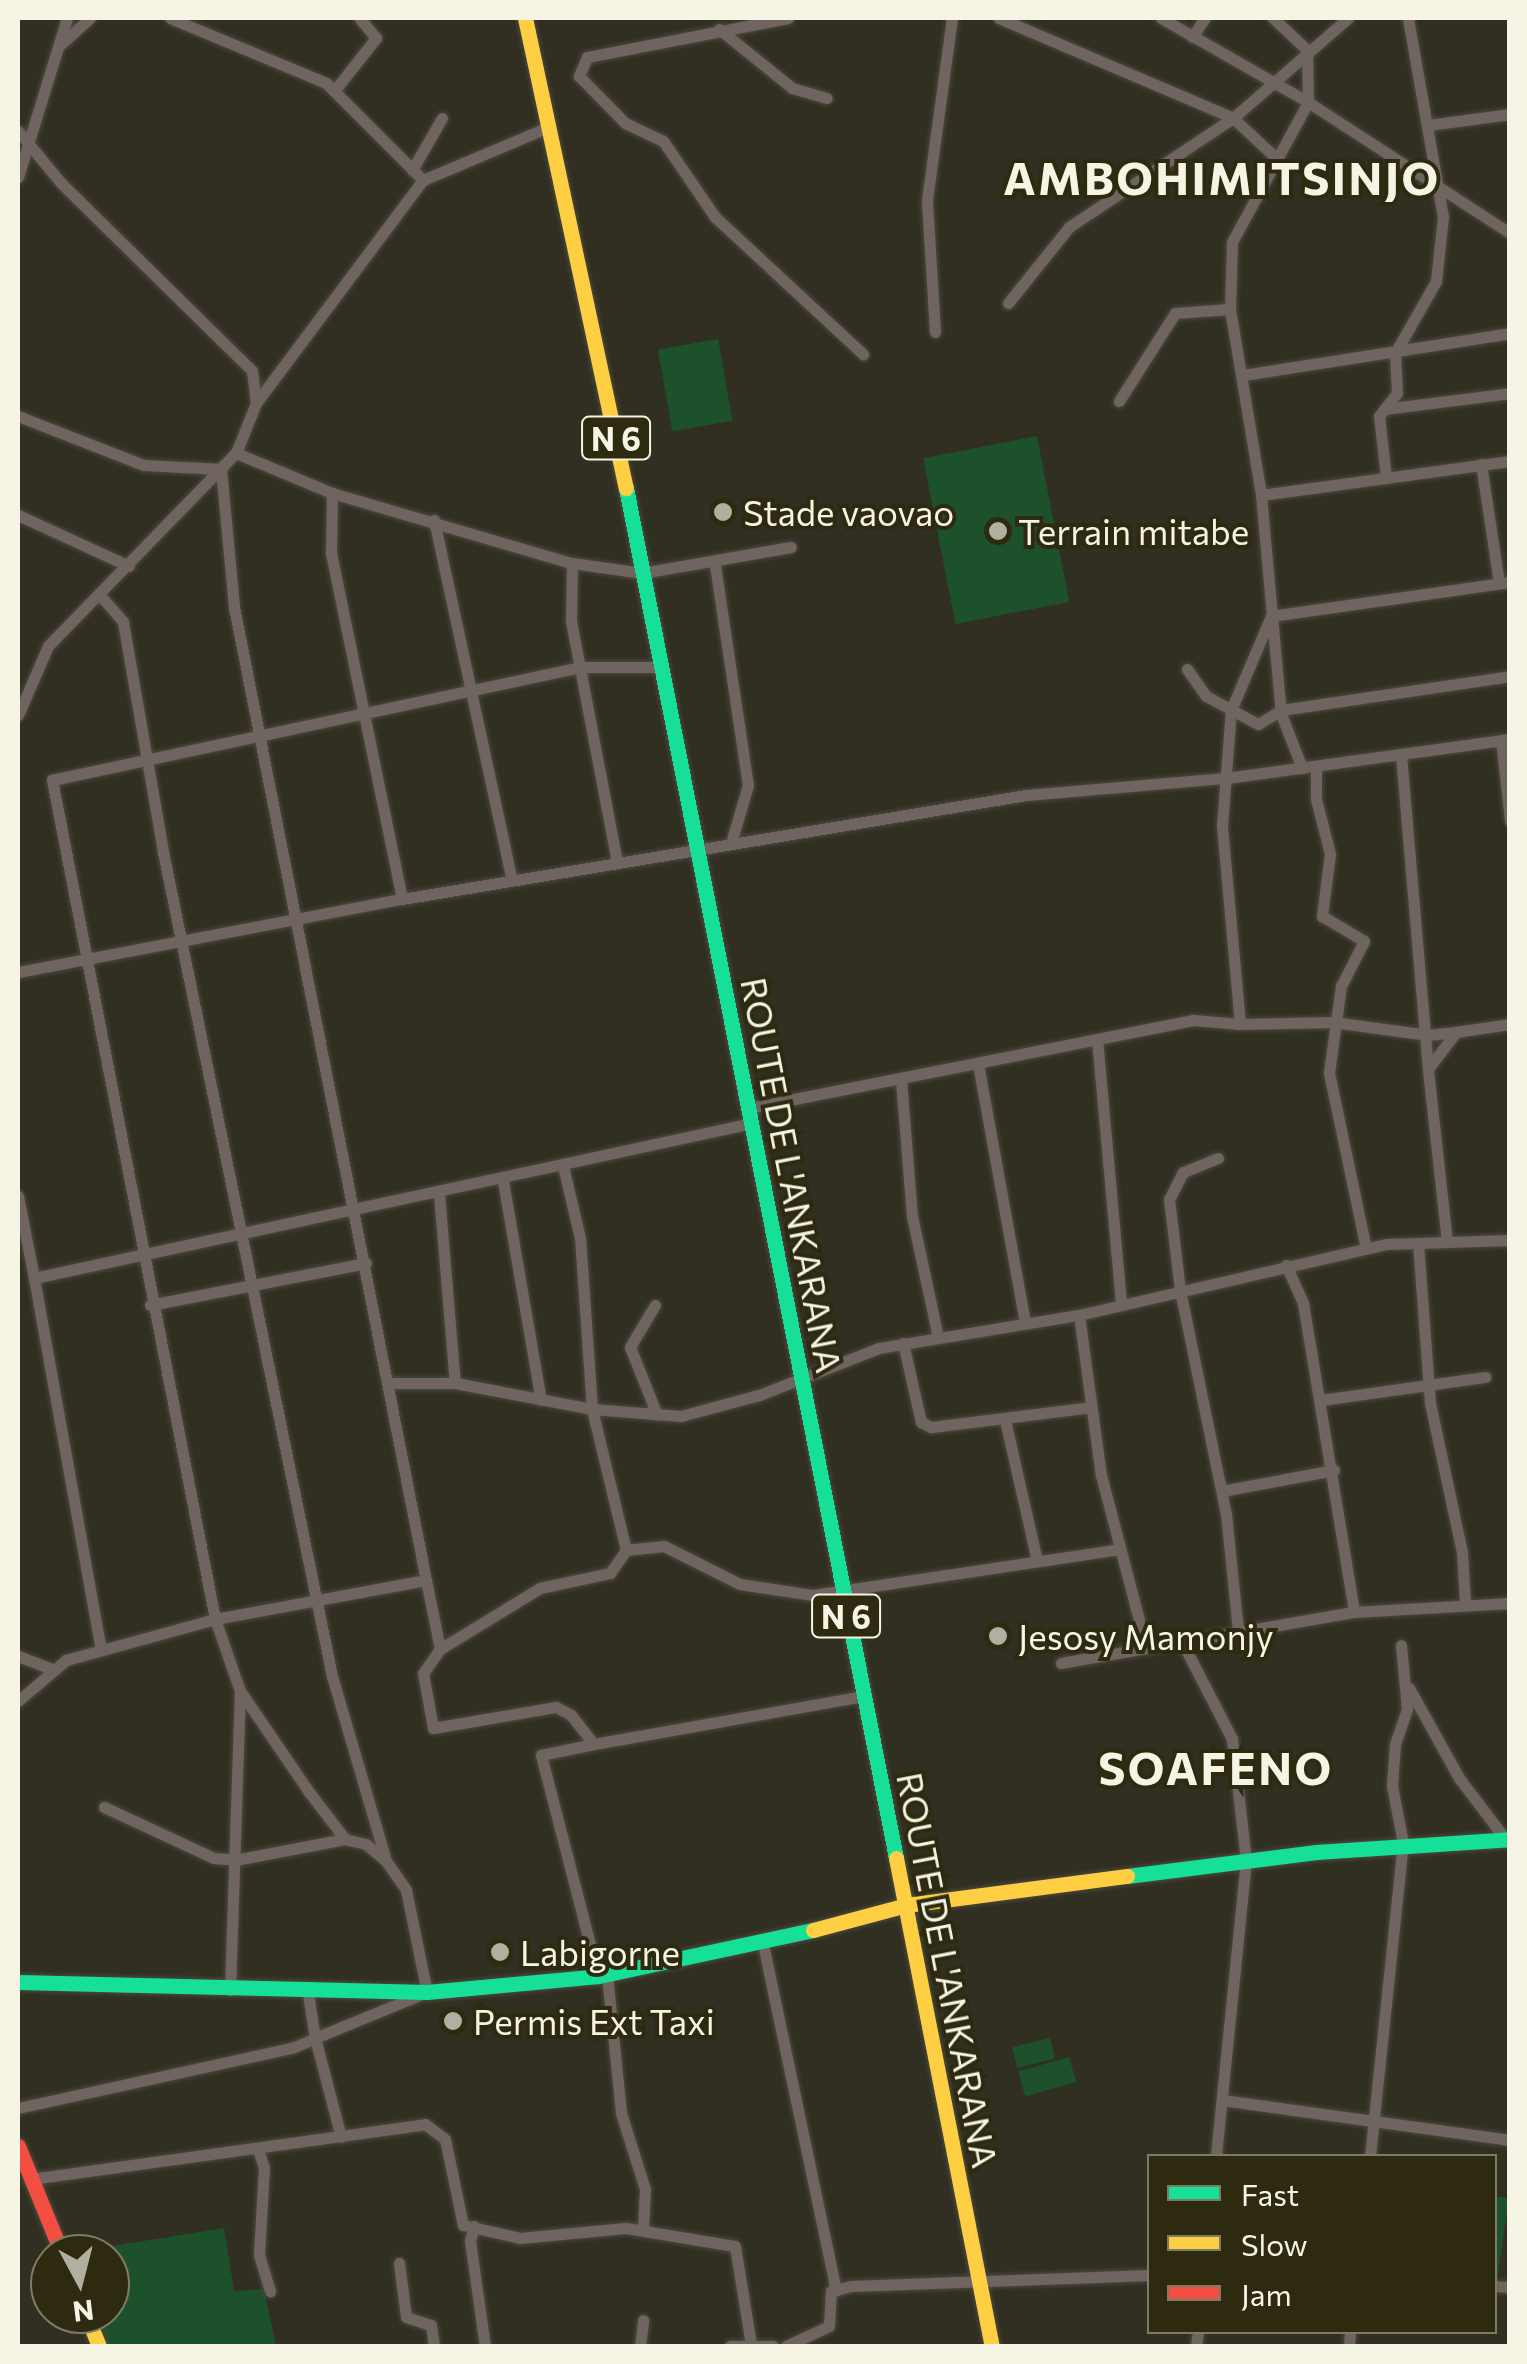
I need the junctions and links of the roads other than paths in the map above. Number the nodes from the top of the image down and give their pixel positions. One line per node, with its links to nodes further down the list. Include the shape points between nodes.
1 (67, 18): 16 (street)
2 (90, 18): 16 (street)
3 (170, 18): 19 (street, via 305,72)
4 (360, 18): 19 (street, via 376,38)
5 (526, 18): 26 (main road, ROUTE DE L'ANKARANA / N 6)
6 (788, 18): 14 (street)
7 (952, 18): 37 (street, via 948,90 927,200)
8 (999, 18): 24 (street)
9 (1161, 18): 15 (street)
10 (1204, 18): 15 (street)
11 (1273, 18): 17 (street)
12 (1348, 18): 17 (street)
13 (1408, 18): 25 (street)
14 (719, 29): 20 (street, via 792,88); 40 (street, via 587,56 579,76 625,123 663,141 715,217)
15 (1192, 37): 18 (street)
16 (61, 44): 28 (street)
17 (1307, 50): 18 (street); 21 (street)
18 (1273, 81): 21 (street); 24 (street)
19 (334, 91): 30 (street)
20 (827, 98)
21 (1308, 102): 29 (street); 33 (street)
22 (1510, 114): 25 (street)
23 (442, 118): 30 (street)
24 (1233, 118): 29 (street); 35 (street, via 1068,227)
25 (1428, 125): 33 (street)
26 (546, 128): 32 (street); 60 (main road, ROUTE DE L'ANKARANA / N 6, via 590,304)
27 (18, 131): 28 (street)
28 (29, 140): 31 (street); 44 (street, via 61,183 252,372)
29 (1275, 157): 36 (street, via 1232,242)
30 (412, 170): 32 (street)
31 (18, 176)
32 (424, 180): 44 (street)
33 (1439, 191): 34 (street); 39 (street, via 1436,281)
34 (1510, 233)
35 (1008, 302)
36 (1230, 309): 41 (street); 43 (street, via 1175,313)
37 (936, 332)
38 (1510, 333): 39 (street)
39 (1395, 352): 41 (street); 45 (street, via 1396,393)
40 (863, 354)
41 (1243, 375): 53 (street)
42 (1510, 393): 45 (street)
43 (1119, 401)
44 (256, 404): 47 (street)
45 (1384, 410): 51 (street)
46 (18, 416): 50 (street, via 144,465)
47 (236, 453): 50 (street); 52 (street)
48 (1510, 461): 49 (street)
49 (1481, 464): 51 (street); 61 (street)
50 (220, 468): 59 (street); 73 (street, via 234,607)
51 (1386, 477): 53 (street)
52 (332, 492): 55 (street); 72 (street, via 330,553)
53 (1262, 495): 63 (street)
54 (18, 515): 59 (street)
55 (434, 520): 57 (street); 68 (street)
56 (791, 547): 58 (street)
57 (572, 563): 60 (street); 65 (street, via 568,596)
58 (715, 565): 60 (street); 81 (street, via 748,785)
59 (129, 566): 62 (street)
60 (642, 573): 64 (main road, ROUTE DE L'ANKARANA / N 6)
61 (1504, 582): 63 (street)
62 (100, 594): 71 (street, via 48,646); 76 (street, via 123,622)
63 (1271, 616): 69 (street); 70 (street)
64 (658, 666): 65 (street); 82 (main road, ROUTE DE L'ANKARANA / N 6)
65 (581, 667): 68 (street); 83 (street)
66 (1188, 669): 69 (street, via 1206,696)
67 (1510, 676): 70 (street)
68 (474, 694): 72 (street); 84 (street)
69 (1231, 710): 70 (street, via 1258,724); 79 (street)
70 (1281, 710): 78 (street)
71 (18, 715)
72 (369, 716): 73 (street); 85 (street)
73 (260, 737): 76 (street); 86 (street)
74 (1505, 740): 75 (street); 80 (street)
75 (1401, 755): 77 (street); 94 (street)
76 (149, 759): 87 (street); 88 (street, via 52,780)
77 (1316, 766): 78 (street); 90 (street, via 1316,799 1330,854 1322,916 1364,941)
78 (1302, 768): 79 (street)
79 (1226, 778): 81 (street, via 1026,795); 91 (street, via 1222,826)
80 (1510, 820)
81 (731, 843): 82 (street)
82 (694, 849): 83 (street); 99 (main road, ROUTE DE L'ANKARANA / N 6)
83 (617, 863): 84 (street)
84 (512, 880): 85 (street)
85 (402, 898): 86 (street)
86 (296, 923): 87 (street); 105 (street)
87 (186, 942): 88 (street); 106 (street)
88 (84, 962): 89 (street); 111 (street)
89 (18, 972)
90 (1333, 1022): 91 (street); 94 (street); 110 (street, via 1329,1072 1336,1122)
91 (1240, 1024): 95 (street, via 1193,1020)
92 (1510, 1024): 93 (street)
93 (1456, 1032): 94 (street); 97 (street)
94 (1428, 1035): 97 (street)
95 (1096, 1039): 96 (street); 119 (street)
96 (978, 1064): 98 (street); 121 (street)
97 (1428, 1069): 108 (street)
98 (901, 1080): 99 (street); 122 (street, via 912,1216)
99 (750, 1115): 101 (street); 124 (main road, ROUTE DE L'ANKARANA / N 6)
100 (1218, 1158): 116 (street, via 1183,1172 1169,1198)
101 (563, 1166): 102 (street); 132 (street, via 580,1238)
102 (503, 1180): 103 (street); 129 (street)
103 (438, 1194): 105 (street); 128 (street)
104 (18, 1196): 114 (street)
105 (352, 1211): 106 (street); 112 (street)
106 (244, 1234): 111 (street); 115 (street)
107 (1510, 1240): 108 (street)
108 (1447, 1242): 109 (street)
109 (1418, 1243): 110 (street); 126 (street)
110 (1366, 1248): 113 (street)
111 (144, 1256): 114 (street); 117 (street)
112 (366, 1263): 115 (street); 127 (street)
113 (1286, 1265): 116 (street); 130 (street, via 1303,1303)
114 (34, 1278): 152 (street)
115 (255, 1284): 117 (street); 142 (street)
116 (1180, 1290): 119 (street); 136 (street)
117 (150, 1305): 146 (street)
118 (655, 1305): 133 (street, via 630,1347)
119 (1121, 1305): 120 (street)
120 (1078, 1315): 121 (street); 131 (street)
121 (1025, 1322): 122 (street)
122 (938, 1337): 123 (street)
123 (903, 1344): 124 (street); 134 (street, via 920,1422 953,1428)
124 (802, 1373): 133 (street, via 758,1395); 141 (main road, ROUTE DE L'ANKARANA / N 6)
125 (1485, 1378): 126 (street)
126 (1433, 1381): 130 (street); 143 (street, via 1430,1404 1462,1552)
127 (386, 1383): 128 (street); 140 (street)
128 (455, 1383): 129 (street)
129 (541, 1400): 132 (street)
130 (1321, 1400): 135 (street)
131 (1090, 1407): 134 (street); 137 (street)
132 (592, 1409): 133 (street); 138 (street)
133 (657, 1415)
134 (1005, 1420): 139 (street)
135 (1334, 1470): 136 (street); 145 (street)
136 (1222, 1491): 147 (street)
137 (1120, 1549): 139 (street); 150 (street)
138 (626, 1550): 141 (street, via 664,1546 740,1584); 151 (street, via 610,1573 540,1588)
139 (1036, 1557): 141 (street)
140 (426, 1580): 142 (street); 151 (street)
141 (841, 1592): 158 (main road, ROUTE DE L'ANKARANA / N 6)
142 (316, 1601): 146 (street); 167 (street)
143 (1465, 1602): 144 (street); 145 (street)
144 (1510, 1603)
145 (1354, 1612): 147 (street)
146 (215, 1619): 152 (street); 157 (street)
147 (1238, 1631): 148 (street)
148 (1182, 1640): 150 (street); 166 (street, via 1232,1739)
149 (1401, 1645): 156 (street)
150 (1146, 1646): 154 (street)
151 (440, 1648): 160 (street, via 423,1673 433,1728 556,1708 571,1714)
152 (101, 1650): 155 (street)
153 (18, 1656): 155 (street)
154 (1061, 1663)
155 (50, 1668): 159 (street)
156 (1406, 1683): 163 (street, via 1459,1778); 164 (street, via 1392,1786)
157 (240, 1691): 162 (street); 165 (street)
158 (862, 1696): 160 (street); 168 (main road, ROUTE DE L'ANKARANA / N 6)
159 (18, 1701)
160 (594, 1744): 170 (street, via 541,1755)
161 (104, 1807): 165 (street, via 195,1850)
162 (344, 1839): 165 (street); 167 (street, via 366,1844)
163 (1508, 1840): 164 (main road)
164 (1402, 1843): 166 (main road); 178 (street)
165 (236, 1860): 172 (street)
166 (1246, 1860): 168 (main road); 176 (street)
167 (386, 1862): 173 (street, via 406,1890)
168 (906, 1905): 169 (main road); 191 (main road, ROUTE DE L'ANKARANA / N 6)
169 (763, 1944): 170 (main road); 192 (street)
170 (602, 1975): 173 (main road); 187 (street, via 621,2113 645,2189)
171 (18, 1982): 172 (main road)
172 (230, 1990): 174 (main road)
173 (427, 1992): 174 (main road); 175 (street)
174 (308, 1994): 175 (street)
175 (315, 2038): 177 (street); 179 (street)
176 (1222, 2100): 178 (street); 183 (street)
177 (18, 2108)
178 (1374, 2120): 180 (street, via 1458,2138); 184 (street)
179 (341, 2137): 182 (street); 186 (street, via 425,2124 445,2139 457,2214 463,2225)
180 (1510, 2140)
181 (18, 2149): 185 (main road)
182 (258, 2150): 185 (street); 193 (street, via 264,2167 259,2255)
183 (1216, 2154)
184 (1370, 2154)
185 (31, 2179): 188 (main road)
186 (474, 2226): 187 (street, via 520,2238); 197 (street, via 470,2242)
187 (643, 2230): 195 (street, via 735,2246)
188 (54, 2234)
189 (399, 2263): 196 (street, via 406,2318 431,2325)
190 (1147, 2275): 191 (street)
191 (978, 2279): 192 (street, via 897,2280); 201 (main road, ROUTE DE L'ANKARANA / N 6)
192 (836, 2290): 200 (street, via 829,2326)
193 (270, 2291)
194 (643, 2320): 198 (street)
195 (751, 2345): 199 (street); 200 (street)
196 (434, 2346)
197 (485, 2346)
198 (640, 2346)
199 (730, 2346)
200 (780, 2346)
201 (992, 2346)

